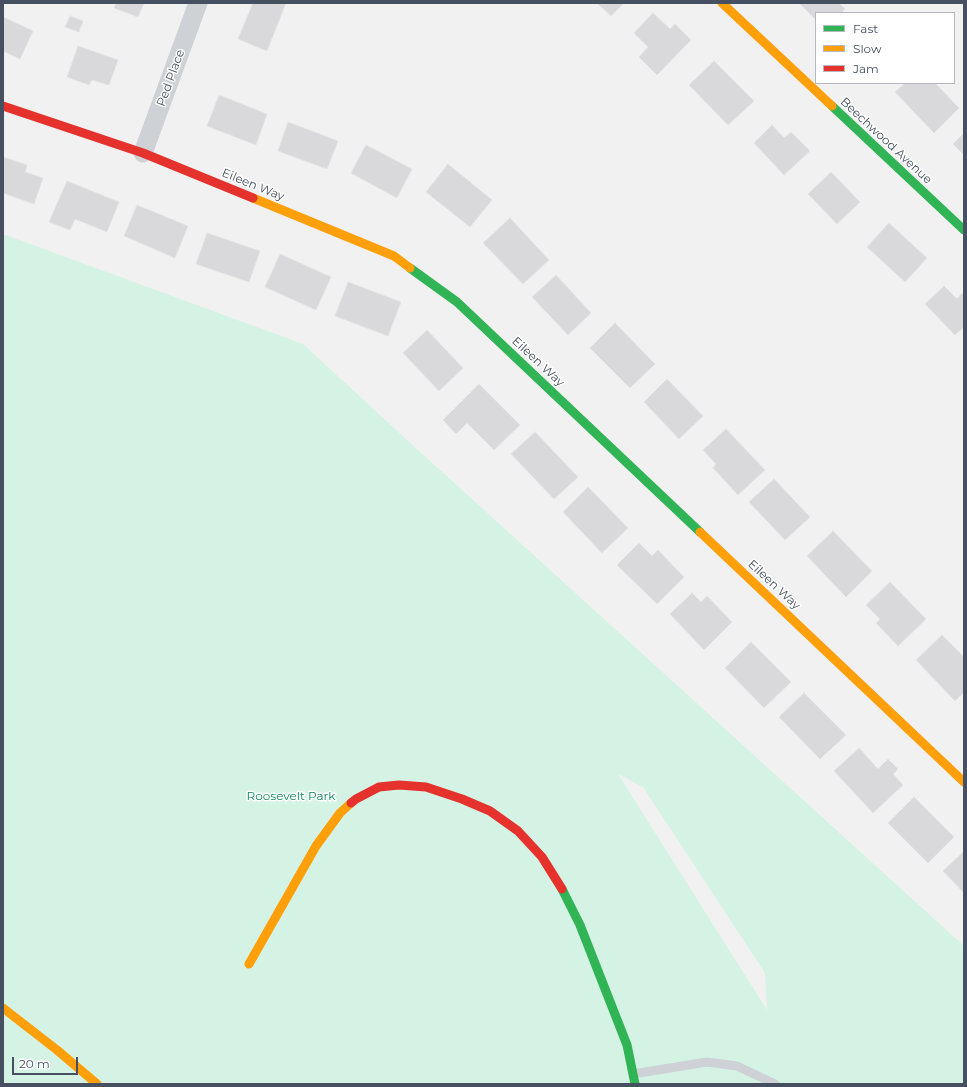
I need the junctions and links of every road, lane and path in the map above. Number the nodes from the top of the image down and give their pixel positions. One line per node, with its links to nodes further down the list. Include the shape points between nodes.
1 (198, 3): 4 (street, Ped Place)
2 (722, 3): 5 (street, Beechwood Avenue)
3 (3, 106): 4 (street, Eileen Way)
4 (143, 153): 6 (street, Eileen Way, via 394,256 456,302)
5 (964, 230)
6 (964, 782)
7 (249, 964): 9 (street, via 316,846 340,813 356,799 379,787 426,787 490,811 518,831 542,857 561,886 580,925 627,1045)
8 (3, 1008): 10 (street)
9 (633, 1074): 11 (street); 12 (lane, via 707,1062 737,1066)
10 (97, 1084)
11 (635, 1084)
12 (775, 1084)

